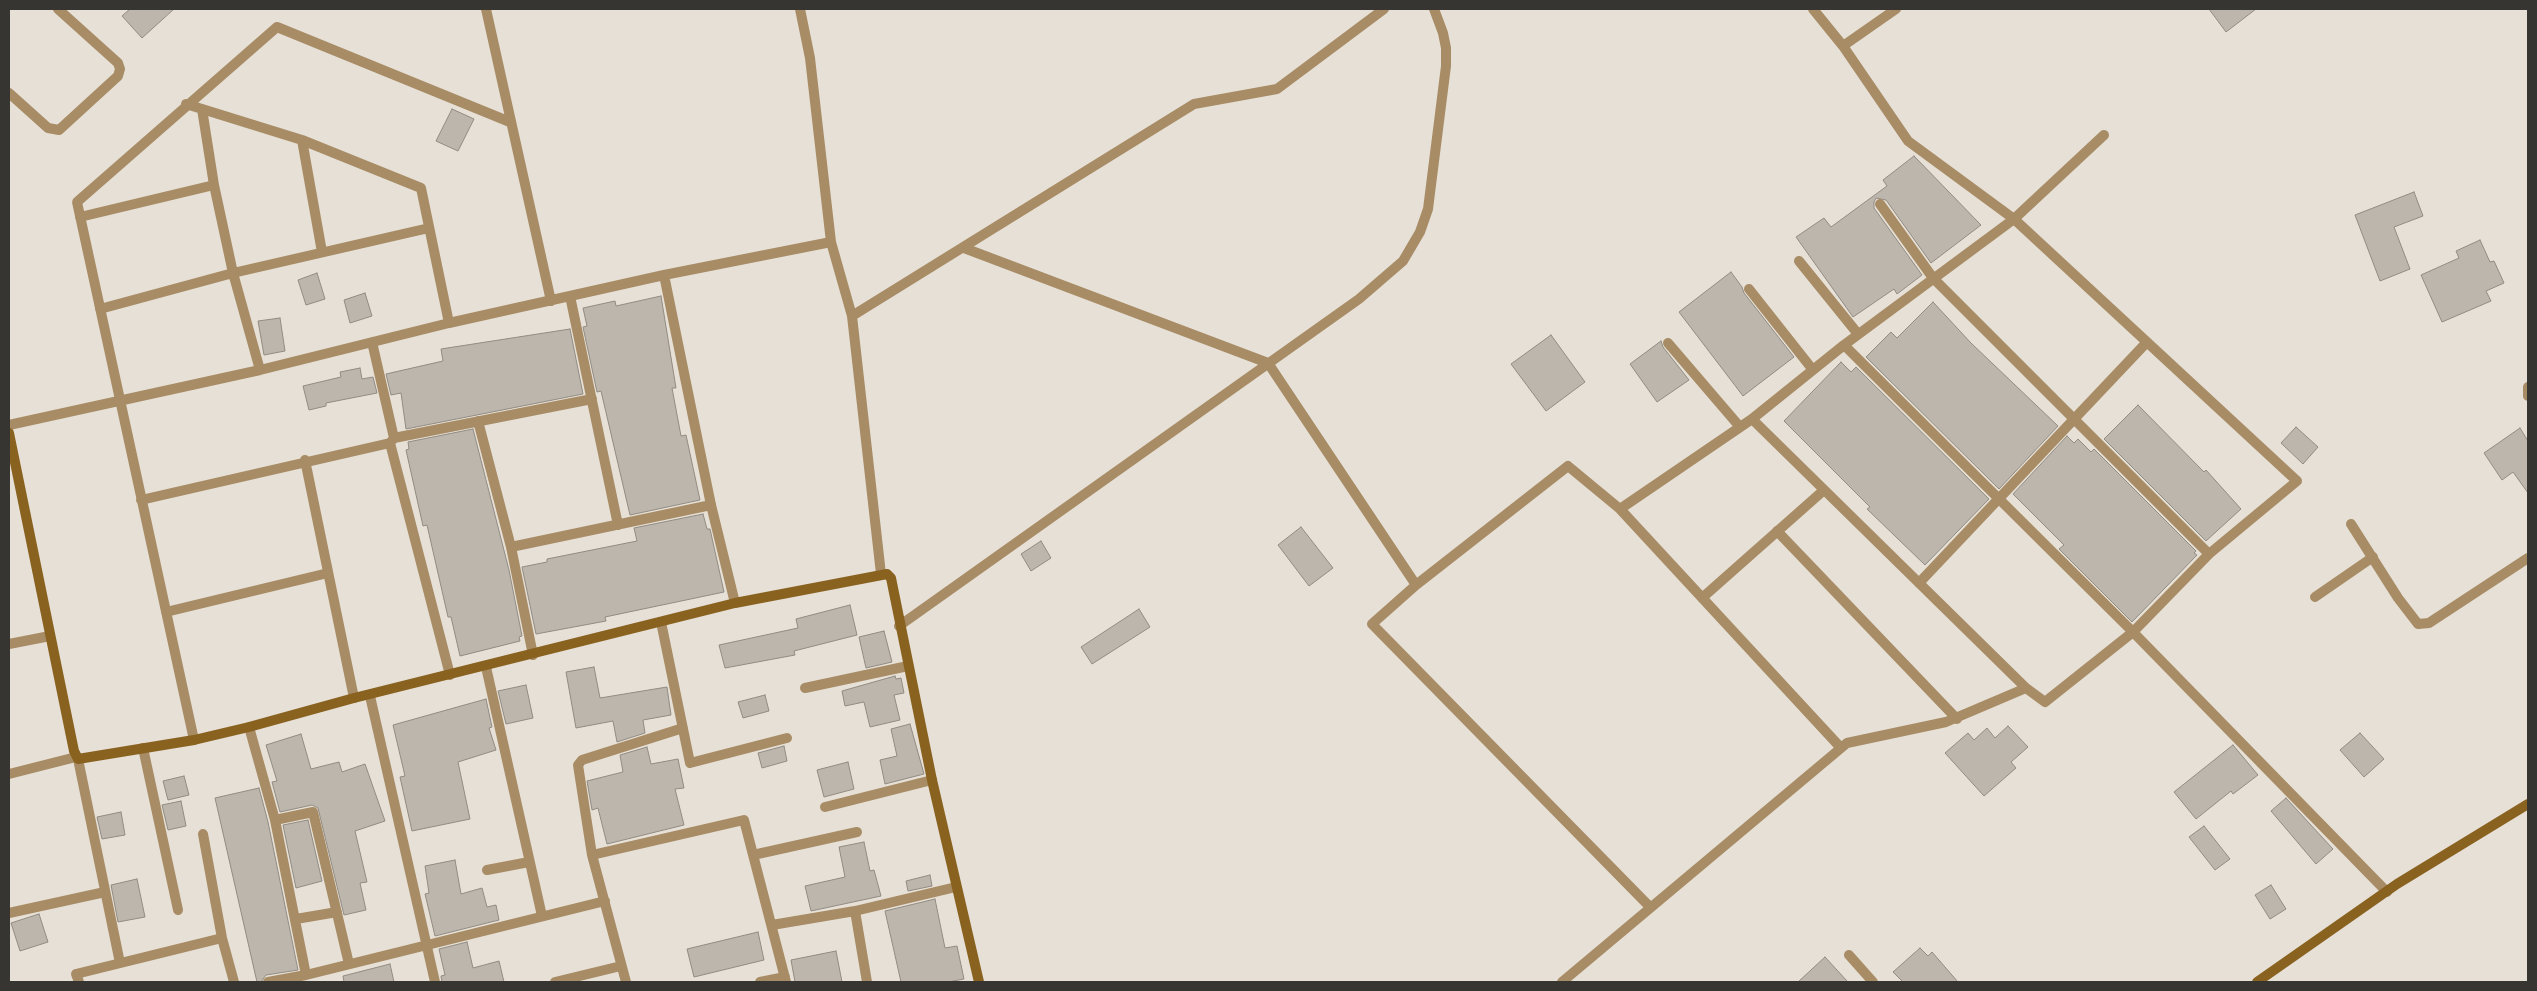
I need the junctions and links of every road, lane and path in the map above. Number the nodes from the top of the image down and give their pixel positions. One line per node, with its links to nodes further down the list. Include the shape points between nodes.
1 (58, 9): 9 (street, via 118,63 118,76 59,130 48,128)
2 (486, 9): 12 (street)
3 (800, 9): 20 (street, via 810,58)
4 (1384, 9): 21 (street, via 1278,89 1194,104)
5 (1434, 9): 38 (street, via 1443,33 1446,66 1428,209 1420,232 1403,261 1374,286)
6 (1813, 9): 8 (street)
7 (1896, 9): 8 (street)
8 (1843, 46): 18 (street, via 1908,141)
9 (9, 93)
10 (186, 104): 11 (street); 12 (street, via 276,27); 17 (street, via 77,202)
11 (202, 109): 14 (street); 15 (street)
12 (510, 122): 29 (street)
13 (2104, 135): 18 (street)
14 (302, 140): 19 (street, via 422,188); 22 (street)
15 (214, 184): 17 (street); 24 (street)
16 (1880, 204): 26 (street)
17 (80, 217): 30 (street)
18 (2014, 219): 26 (street); 35 (street)
19 (429, 228): 22 (street); 32 (street)
20 (831, 242): 25 (street); 31 (street)
21 (964, 248): 31 (street); 38 (street)
22 (322, 252): 24 (street)
23 (1799, 261): 33 (street)
24 (233, 273): 30 (street); 39 (street)
25 (664, 275): 28 (street); 56 (street)
26 (1934, 278): 33 (street); 46 (street)
27 (1749, 289): 40 (street)
28 (570, 296): 29 (street); 43 (street)
29 (551, 301): 32 (street)
30 (100, 309): 44 (street)
31 (852, 316): 66 (street)
32 (449, 323): 34 (street)
33 (1858, 334): 37 (street)
34 (372, 342): 39 (street); 51 (street)
35 (2147, 342): 46 (street); 62 (street, via 2297,481)
36 (1668, 343): 49 (street)
37 (1844, 345): 40 (street); 55 (street)
38 (1268, 363): 68 (street); 74 (street)
39 (260, 370): 44 (street)
40 (1813, 370): 45 (street)
41 (2528, 387): 42 (street)
42 (2528, 396)
43 (592, 399): 47 (street); 59 (street)
44 (119, 400): 48 (street); 54 (street)
45 (1752, 419): 49 (street); 53 (street)
46 (2073, 420): 55 (street); 62 (street)
47 (478, 421): 51 (street); 61 (street)
48 (9, 425)
49 (1740, 427): 57 (street)
50 (9, 433): 76 (street)
51 (392, 440): 52 (street); 81 (street)
52 (305, 460): 54 (street); 65 (street)
53 (1824, 490): 60 (street); 67 (street)
54 (141, 500): 72 (street)
55 (1998, 500): 67 (street); 75 (street)
56 (711, 505): 59 (street); 71 (street)
57 (1620, 509): 68 (street, via 1568,466); 70 (street)
58 (2351, 524): 63 (street)
59 (618, 525): 61 (street)
60 (1777, 531): 70 (street); 86 (street)
61 (511, 548): 78 (street)
62 (2209, 554): 75 (street)
63 (2373, 557): 64 (street, via 2418,624 2429,623); 69 (street)
64 (2528, 558)
65 (328, 573): 72 (street); 85 (street)
66 (881, 574): 71 (street); 74 (street, via 891,578)
67 (1919, 583): 83 (street)
68 (1416, 585): 109 (street, via 1372,624)
69 (2315, 597)
70 (1702, 598): 92 (street)
71 (735, 603): 73 (street)
72 (166, 612): 90 (street)
73 (661, 622): 78 (street); 88 (street)
74 (899, 626): 79 (street)
75 (2133, 632): 83 (street, via 2048,701 2039,700); 107 (street)
76 (50, 636): 77 (street); 93 (street)
77 (9, 644)
78 (533, 655): 80 (street)
79 (908, 666): 82 (street); 95 (street)
80 (486, 667): 81 (street); 103 (street)
81 (450, 675): 84 (street)
82 (805, 688)
83 (2026, 688): 86 (street)
84 (370, 696): 85 (street); 118 (street)
85 (354, 698): 87 (street)
86 (1957, 719): 92 (street, via 1847,742)
87 (249, 728): 90 (street); 98 (street)
88 (683, 728): 89 (street, via 690,763); 102 (street, via 579,762)
89 (787, 738)
90 (194, 740): 91 (street)
91 (143, 748): 93 (street); 110 (street)
92 (1841, 748): 109 (street)
93 (77, 758): 94 (street); 106 (street)
94 (9, 774)
95 (932, 780): 97 (street); 105 (street)
96 (2528, 804): 107 (street)
97 (825, 807)
98 (275, 820): 112 (street, via 313,812); 115 (street)
99 (857, 832): 101 (street)
100 (203, 834): 117 (street)
101 (753, 855): 102 (street, via 744,820); 116 (street)
102 (592, 856): 108 (street)
103 (529, 862): 104 (street); 114 (street)
104 (486, 870)
105 (956, 887): 111 (street); 133 (street)
106 (105, 892): 113 (street); 120 (street)
107 (2387, 892): 136 (street)
108 (605, 901): 114 (street); 122 (street)
109 (1650, 907): 134 (street)
110 (178, 910)
111 (855, 910): 116 (street); 132 (street)
112 (337, 912): 115 (street); 121 (street)
113 (9, 913)
114 (542, 916): 118 (street)
115 (296, 918): 123 (street)
116 (772, 925): 124 (street)
117 (222, 938): 120 (street); 126 (street)
118 (425, 945): 121 (street); 128 (street)
119 (1849, 955): 135 (street)
120 (120, 963): 125 (street, via 76,974)
121 (349, 964): 123 (street)
122 (621, 966): 129 (street); 130 (street)
123 (306, 975): 127 (street)
124 (785, 980): 131 (street)
125 (78, 982)
126 (234, 982)
127 (268, 982)
128 (435, 982)
129 (555, 982)
130 (626, 982)
131 (760, 982)
132 (867, 982)
133 (979, 982)
134 (1562, 982)
135 (1873, 982)
136 (2257, 982)

